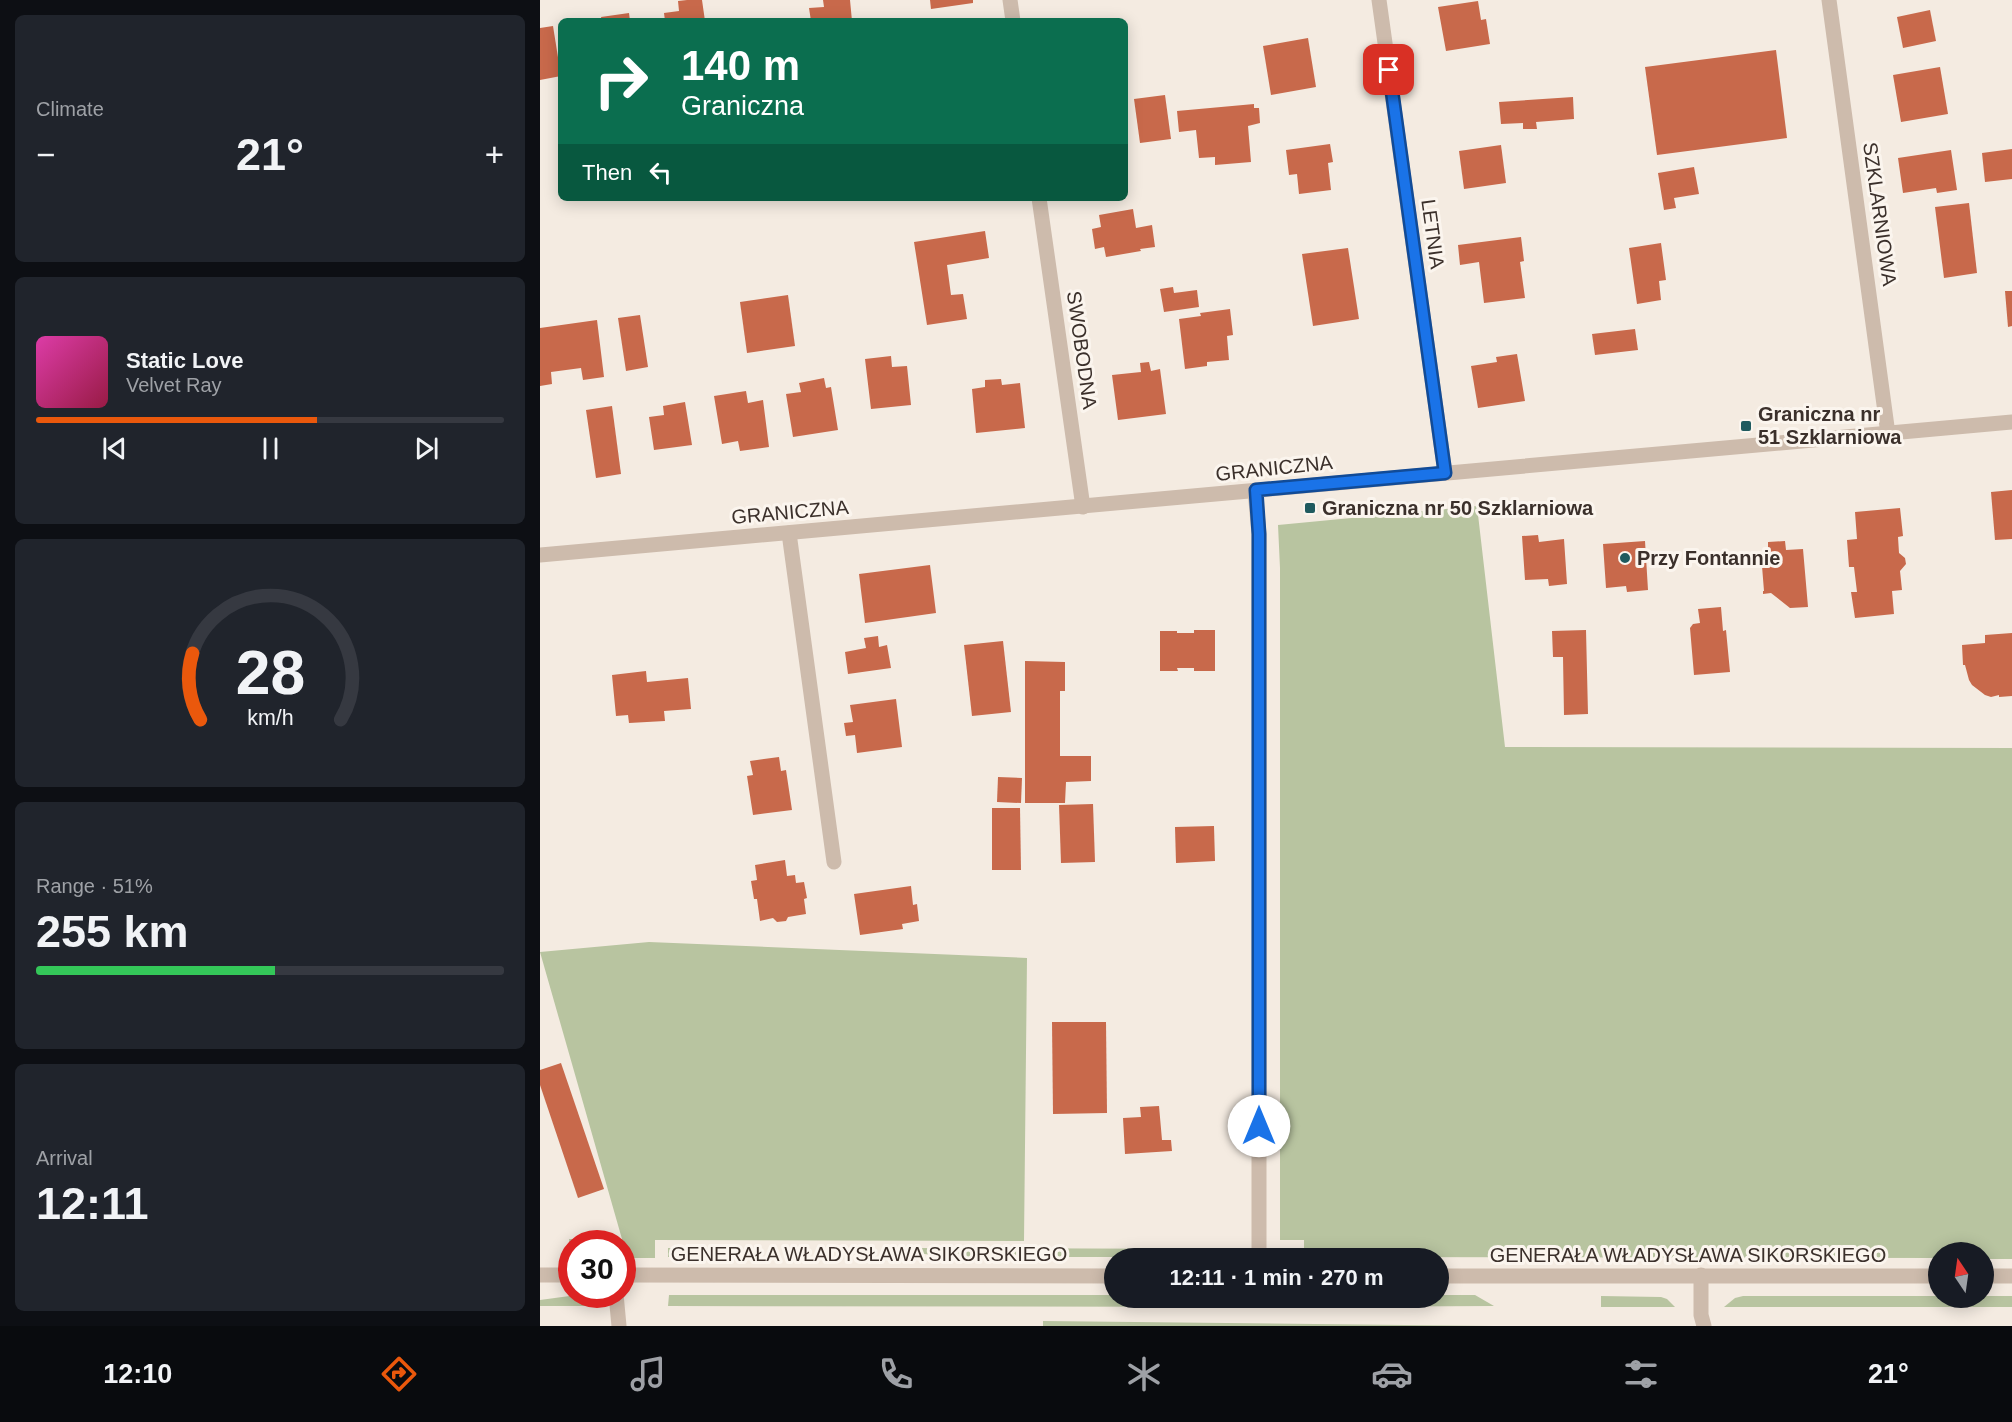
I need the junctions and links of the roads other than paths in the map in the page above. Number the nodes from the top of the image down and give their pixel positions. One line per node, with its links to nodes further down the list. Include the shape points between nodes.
1 (1010, 0): 4 (street)
2 (1379, 0): 8 (street, LETNIA)
3 (1829, 0): 7 (street, SZKLARNIOWA)
4 (1013, 18)
5 (1039, 201): 10 (street, SWOBODNA)
6 (2012, 422): 7 (street, GRANICZNA)
7 (1888, 434): 8 (street, GRANICZNA)
8 (1445, 473): 9 (street, GRANICZNA)
9 (1256, 490): 10 (street, GRANICZNA); 14 (street)
10 (1083, 507): 11 (street, GRANICZNA)
11 (789, 533): 12 (street, GRANICZNA); 13 (street)
12 (540, 555)
13 (834, 862)
14 (1259, 1248)
15 (540, 1275): 16 (street)
16 (558, 1275)
17 (636, 1275): 19 (street, GENERAŁA WŁADYSŁAWA SIKORSKIEGO)
18 (1701, 1275): 20 (street, GENERAŁA WŁADYSŁAWA SIKORSKIEGO); 21 (street, GENERAŁA WŁADYSŁAWA SIKORSKIEGO); 26 (street)
19 (1104, 1276)
20 (1449, 1276)
21 (1928, 1276)
22 (1994, 1276): 23 (street)
23 (2012, 1276)
24 (617, 1308): 25 (street)
25 (618, 1326)
26 (1704, 1326)

